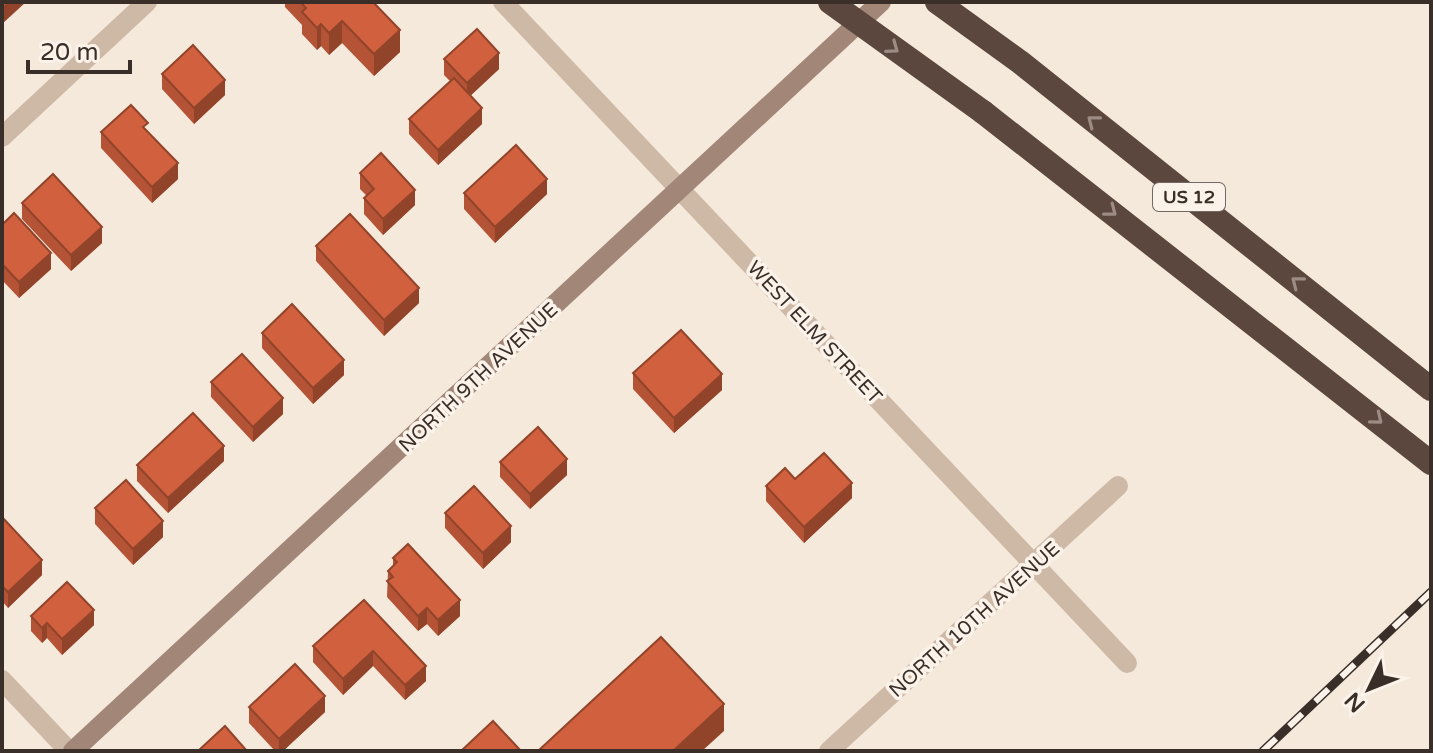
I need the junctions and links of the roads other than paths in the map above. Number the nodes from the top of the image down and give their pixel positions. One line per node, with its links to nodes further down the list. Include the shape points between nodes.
1 (147, 2): 6 (street)
2 (503, 2): 7 (street, WEST ELM STREET)
3 (830, 2): 9 (highway, US 12, one-way to 9, bridge, via 983,112)
4 (881, 2): 7 (street, NORTH 9TH AVENUE)
5 (937, 2): 8 (highway, US 12, one-way to 5)
6 (2, 137)
7 (681, 190): 11 (street, WEST ELM STREET); 14 (street, NORTH 9TH AVENUE)
8 (1431, 389)
9 (1431, 463)
10 (1118, 486): 11 (street, NORTH 10TH AVENUE)
11 (1033, 564): 12 (street, WEST ELM STREET); 15 (street, NORTH 10TH AVENUE)
12 (1127, 663)
13 (2, 680): 14 (street)
14 (71, 751)
15 (829, 751)

